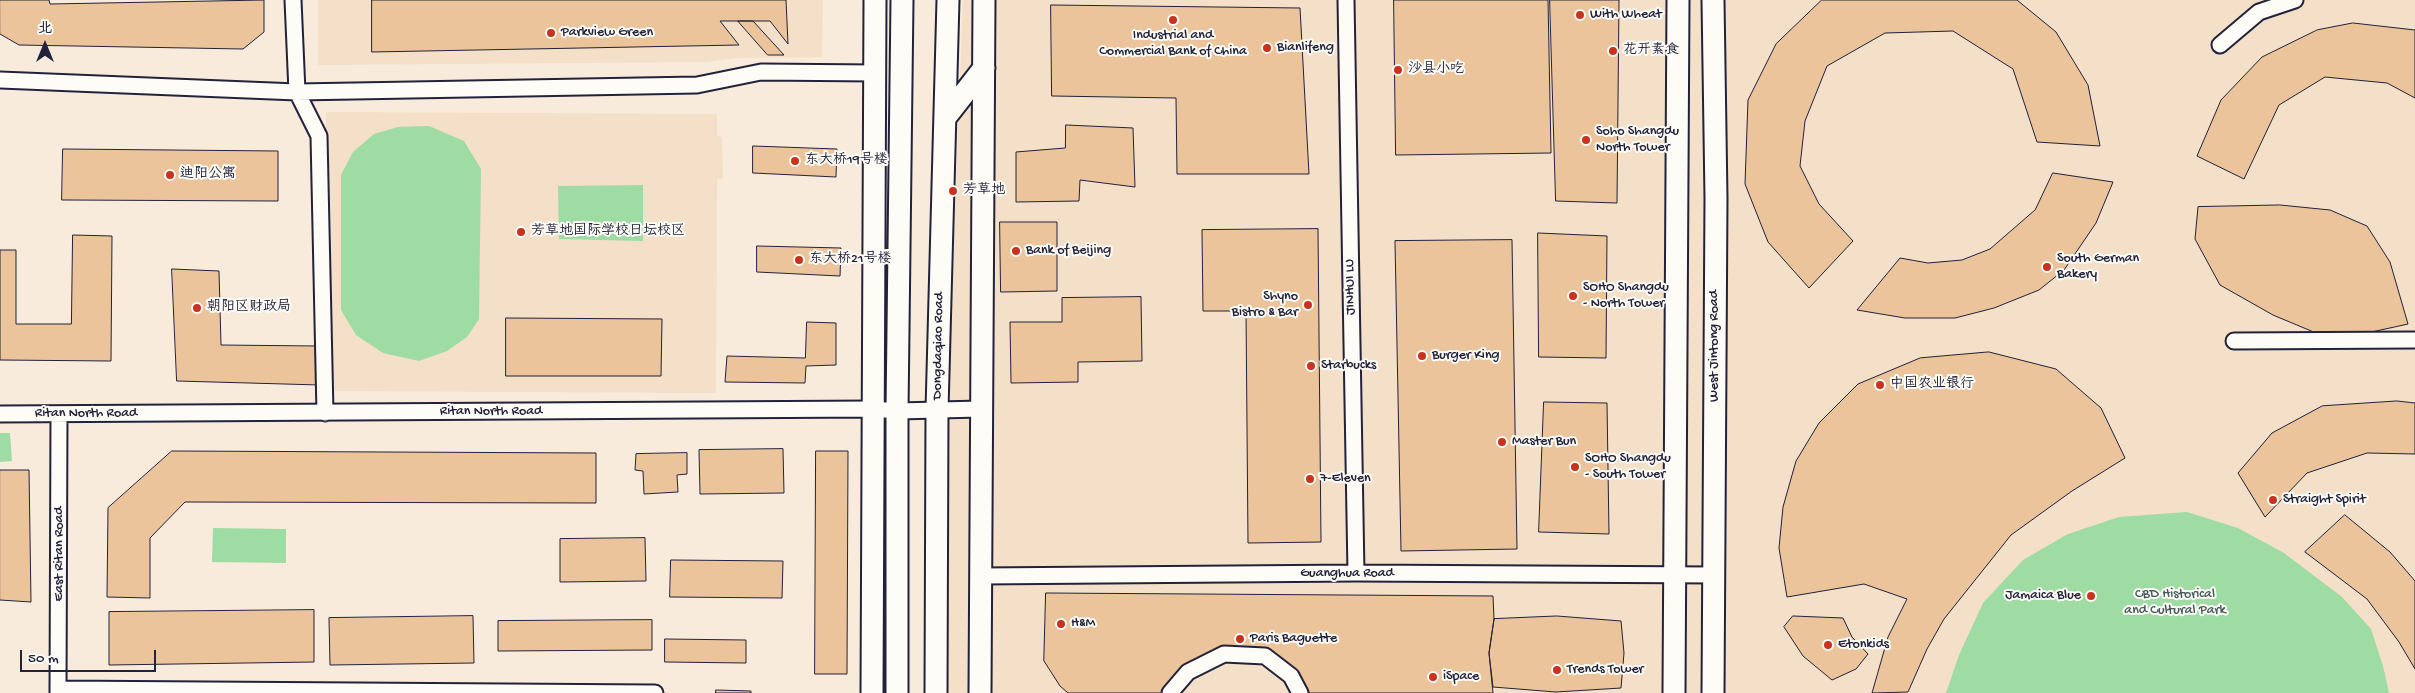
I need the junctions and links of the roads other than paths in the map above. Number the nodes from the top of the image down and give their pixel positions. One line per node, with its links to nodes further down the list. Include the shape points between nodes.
1 (293, 0): 14 (street)
2 (875, 0): 12 (main road)
3 (902, 0): 21 (main road)
4 (948, 0): 15 (main road, Dongdaqiao Road)
5 (984, 0): 11 (main road)
6 (1346, 0): 25 (street, JINHUI LU)
7 (1678, 0): 26 (main road)
8 (1713, 0): 27 (main road, West Jintong Road, via 1716,198)
9 (2295, 0): 10 (street, via 2259,12)
10 (2220, 46)
11 (984, 68): 15 (main road); 19 (main road)
12 (875, 73): 14 (street, via 761,72 697,85); 18 (main road)
13 (0, 80): 14 (street)
14 (297, 92): 22 (street, via 319,136)
15 (945, 118): 20 (main road, Dongdaqiao Road)
16 (2415, 340): 17 (street)
17 (2234, 341)
18 (873, 409): 21 (street, Ritan North Road); 22 (street, Ritan North Road); 31 (main road)
19 (981, 409): 20 (street, Ritan North Road); 28 (main road)
20 (937, 410): 21 (street, Ritan North Road); 33 (main road, Dongdaqiao Road)
21 (897, 411): 32 (main road)
22 (325, 413): 24 (street, Ritan North Road)
23 (0, 414): 24 (street, Ritan North Road)
24 (59, 414): 29 (street, East Ritan Road)
25 (1356, 573): 26 (street, Guanghua Road); 28 (street, Guanghua Road)
26 (1675, 575): 27 (street, Guanghua Road); 37 (main road)
27 (1714, 575): 38 (main road, West Jintong Road)
28 (980, 576): 34 (main road)
29 (58, 691): 30 (street)
30 (655, 693)
31 (872, 693)
32 (897, 693)
33 (936, 693)
34 (980, 693)
35 (1170, 693): 36 (street, via 1188,672 1224,654 1265,656 1291,676)
36 (1300, 693)
37 (1674, 693)
38 (1713, 693)

